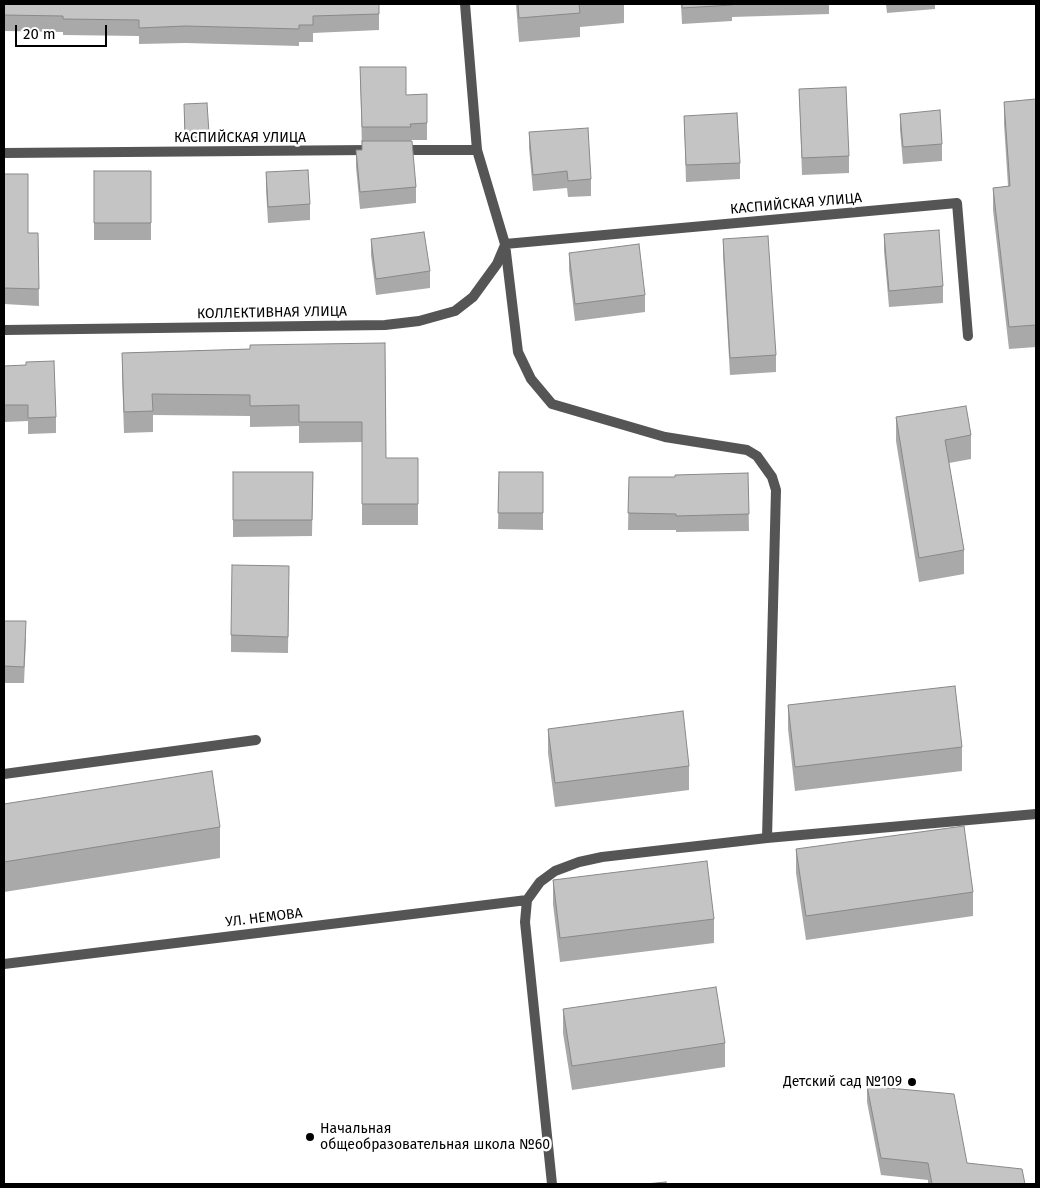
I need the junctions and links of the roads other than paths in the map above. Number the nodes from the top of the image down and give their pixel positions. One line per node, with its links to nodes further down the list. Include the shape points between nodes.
1 (465, 4): 2 (street)
2 (477, 150): 3 (street, КАСПИЙСКАЯ УЛИЦА); 4 (street)
3 (4, 153)
4 (505, 244): 5 (street, КОЛЛЕКТИВНАЯ УЛИЦА, via 497,264 473,297 455,311 419,321 385,325); 6 (street, КАСПИЙСКАЯ УЛИЦА, via 957,203); 10 (street, via 518,352 531,379 552,404 665,437 747,450 757,456 772,476 776,490)
5 (4, 330)
6 (968, 336)
7 (256, 740): 8 (street)
8 (4, 774)
9 (1036, 814): 10 (street)
10 (767, 838): 11 (street, via 579,862 540,882)
11 (528, 900): 12 (street, УЛ. НЕМОВА); 13 (street, via 525,922)
12 (4, 964)
13 (552, 1184)

